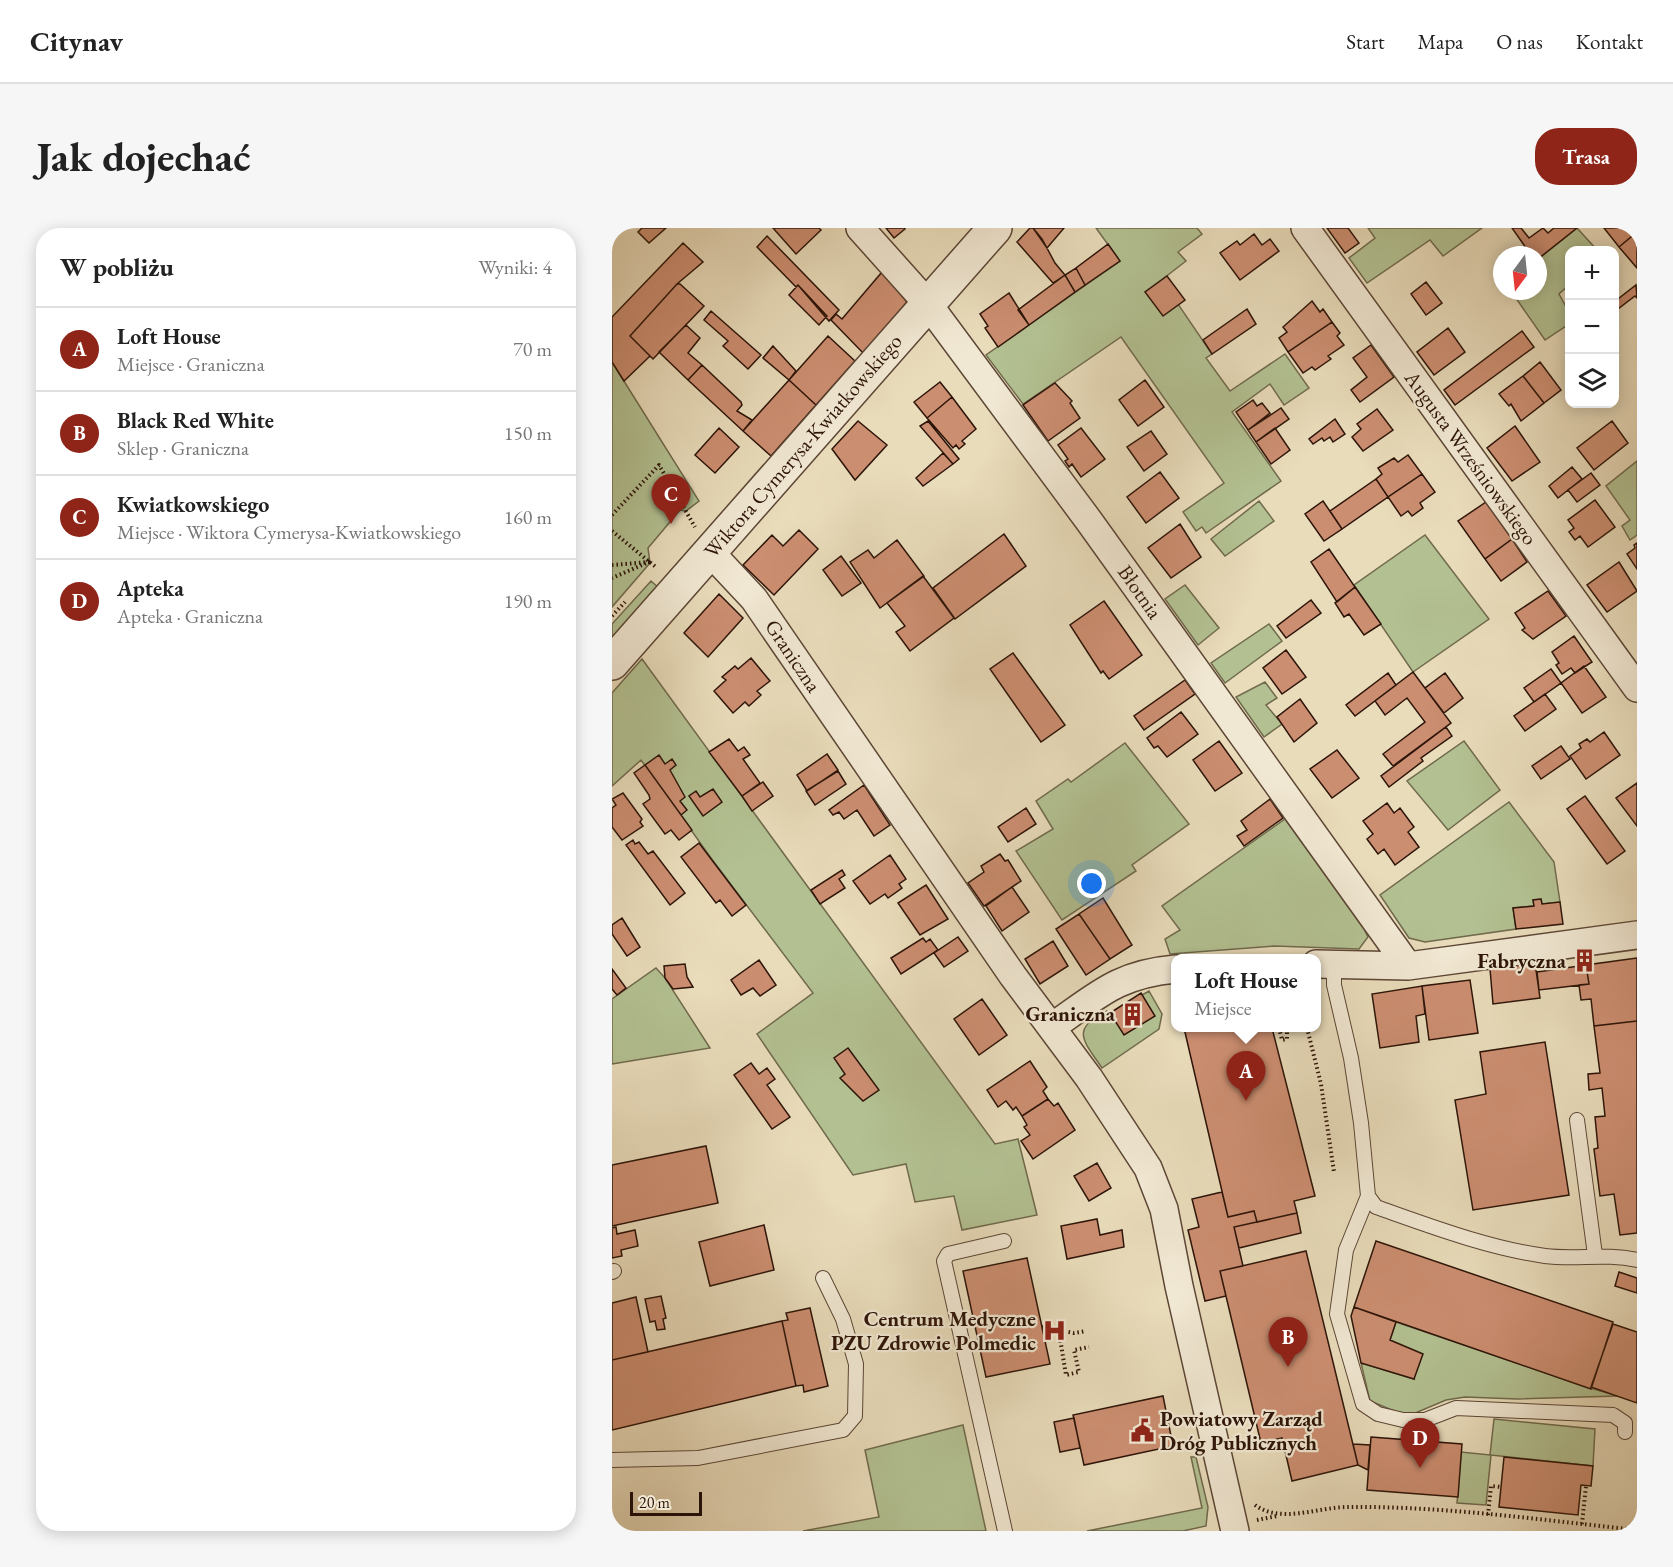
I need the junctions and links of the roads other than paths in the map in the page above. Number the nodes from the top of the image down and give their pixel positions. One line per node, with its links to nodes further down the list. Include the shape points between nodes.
1 (860, 228): 4 (street, Błotnia)
2 (995, 228): 4 (street, Wiktora Cymerysa-Kwiatkowskiego)
3 (1305, 228): 7 (street, Augusta Wrześniowskiego)
4 (928, 304): 5 (street, Wiktora Cymerysa-Kwiatkowskiego); 10 (street, Błotnia, via 1089,520)
5 (704, 541): 6 (street, Wiktora Cymerysa-Kwiatkowskiego); 12 (street, Graniczna, via 754,599 1006,967)
6 (612, 663)
7 (1637, 688)
8 (1637, 935): 10 (street)
9 (1325, 964): 10 (street); 14 (lane, via 1351,1058)
10 (1408, 966)
11 (1171, 969): 12 (street, via 1144,972 1118,981)
12 (1053, 1027): 22 (street, Graniczna, via 1155,1183 1164,1209)
13 (1577, 1120): 16 (lane)
14 (1368, 1196): 16 (lane, via 1376,1207 1490,1243 1546,1256); 19 (lane, via 1346,1250 1337,1314 1363,1404 1378,1414 1403,1420 1425,1420 1456,1408 1613,1415 1625,1423)
15 (1004, 1241): 21 (lane, via 948,1254 944,1261)
16 (1595, 1255): 17 (lane)
17 (1637, 1260)
18 (823, 1278): 20 (lane, via 843,1319 856,1364 855,1416 843,1430 698,1458)
19 (1625, 1432)
20 (612, 1460)
21 (1005, 1531)
22 (1234, 1531)

